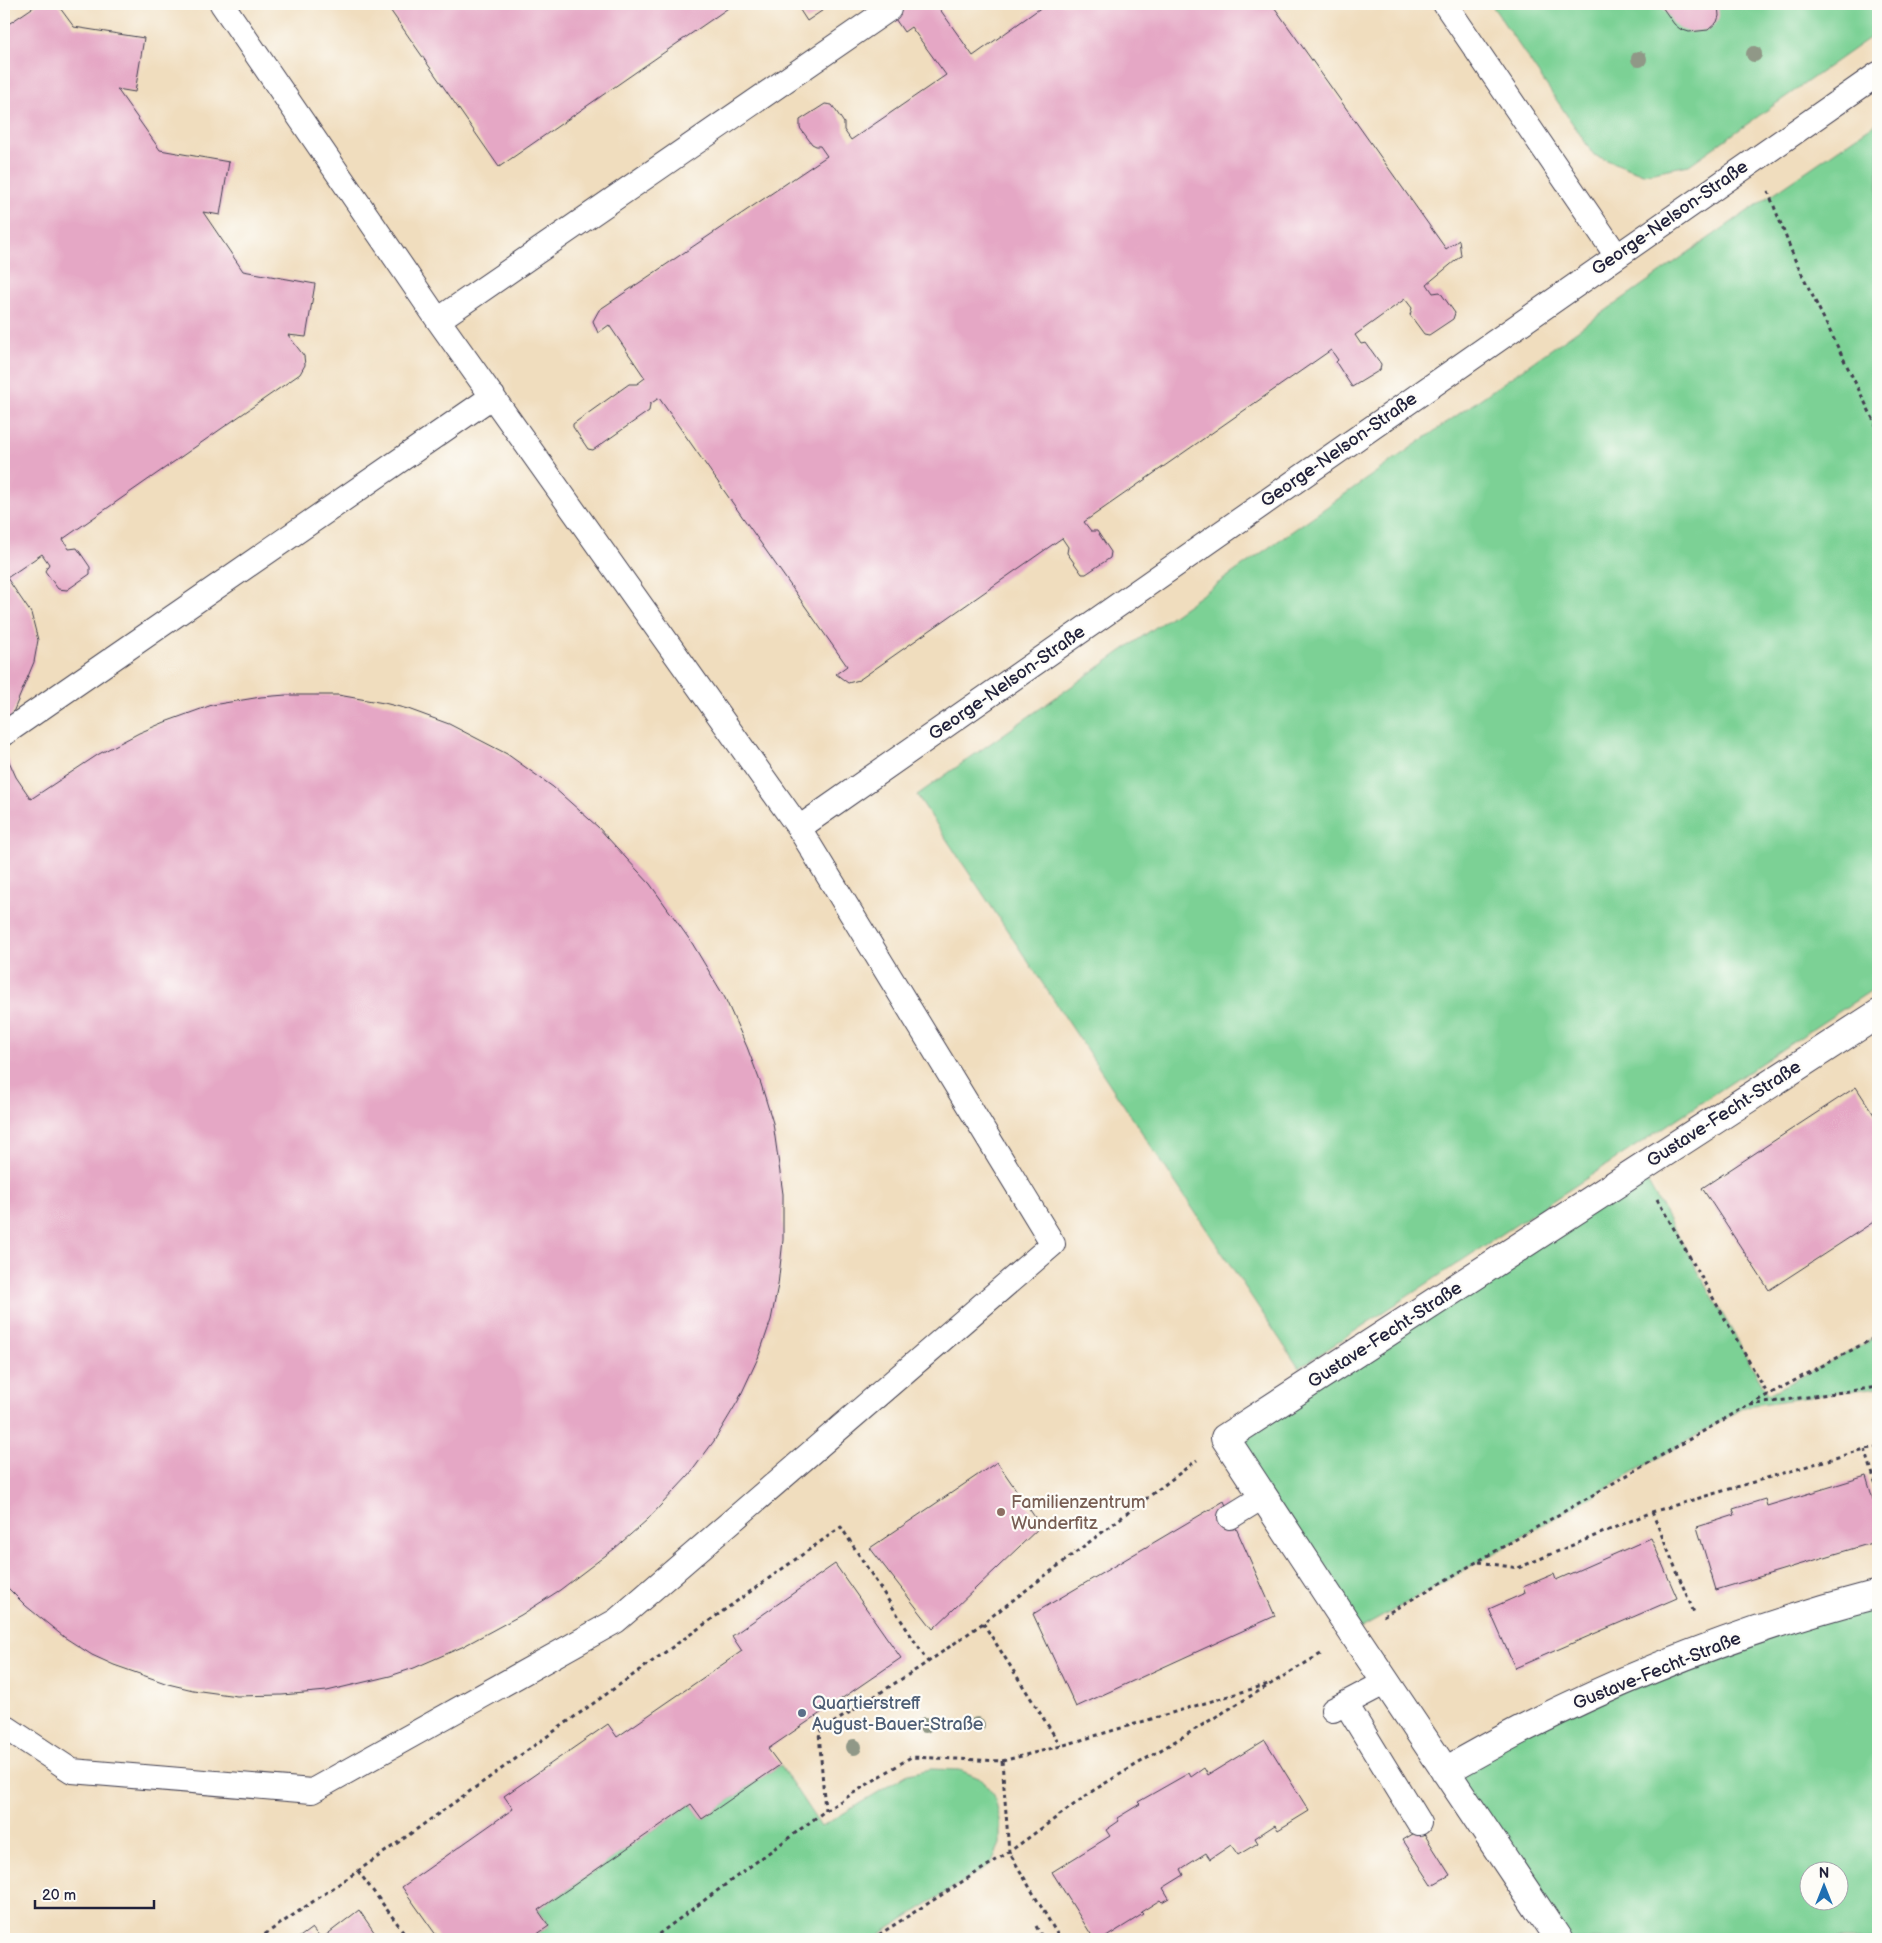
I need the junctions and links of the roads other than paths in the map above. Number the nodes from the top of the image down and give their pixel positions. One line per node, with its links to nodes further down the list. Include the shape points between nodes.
1 (222, 4): 6 (lane)
2 (1445, 4): 5 (lane)
3 (889, 9): 6 (lane)
4 (1878, 74): 5 (lane, George-Nelson-Straße)
5 (1617, 256): 9 (lane, George-Nelson-Straße)
6 (438, 320): 7 (lane)
7 (493, 396): 8 (lane); 9 (lane)
8 (5, 733)
9 (799, 828): 15 (lane, via 1053,1244 616,1621 312,1791 72,1771)
10 (1878, 1014): 11 (street, Gustave-Fecht-Straße, via 1225,1438)
11 (1264, 1496): 12 (lane); 14 (street)
12 (1230, 1517)
13 (1878, 1594): 16 (street, Gustave-Fecht-Straße, via 1708,1647 1606,1689)
14 (1386, 1682): 16 (street); 17 (lane, via 1339,1707)
15 (4, 1726)
16 (1445, 1771): 18 (street)
17 (1419, 1823)
18 (1558, 1939)

